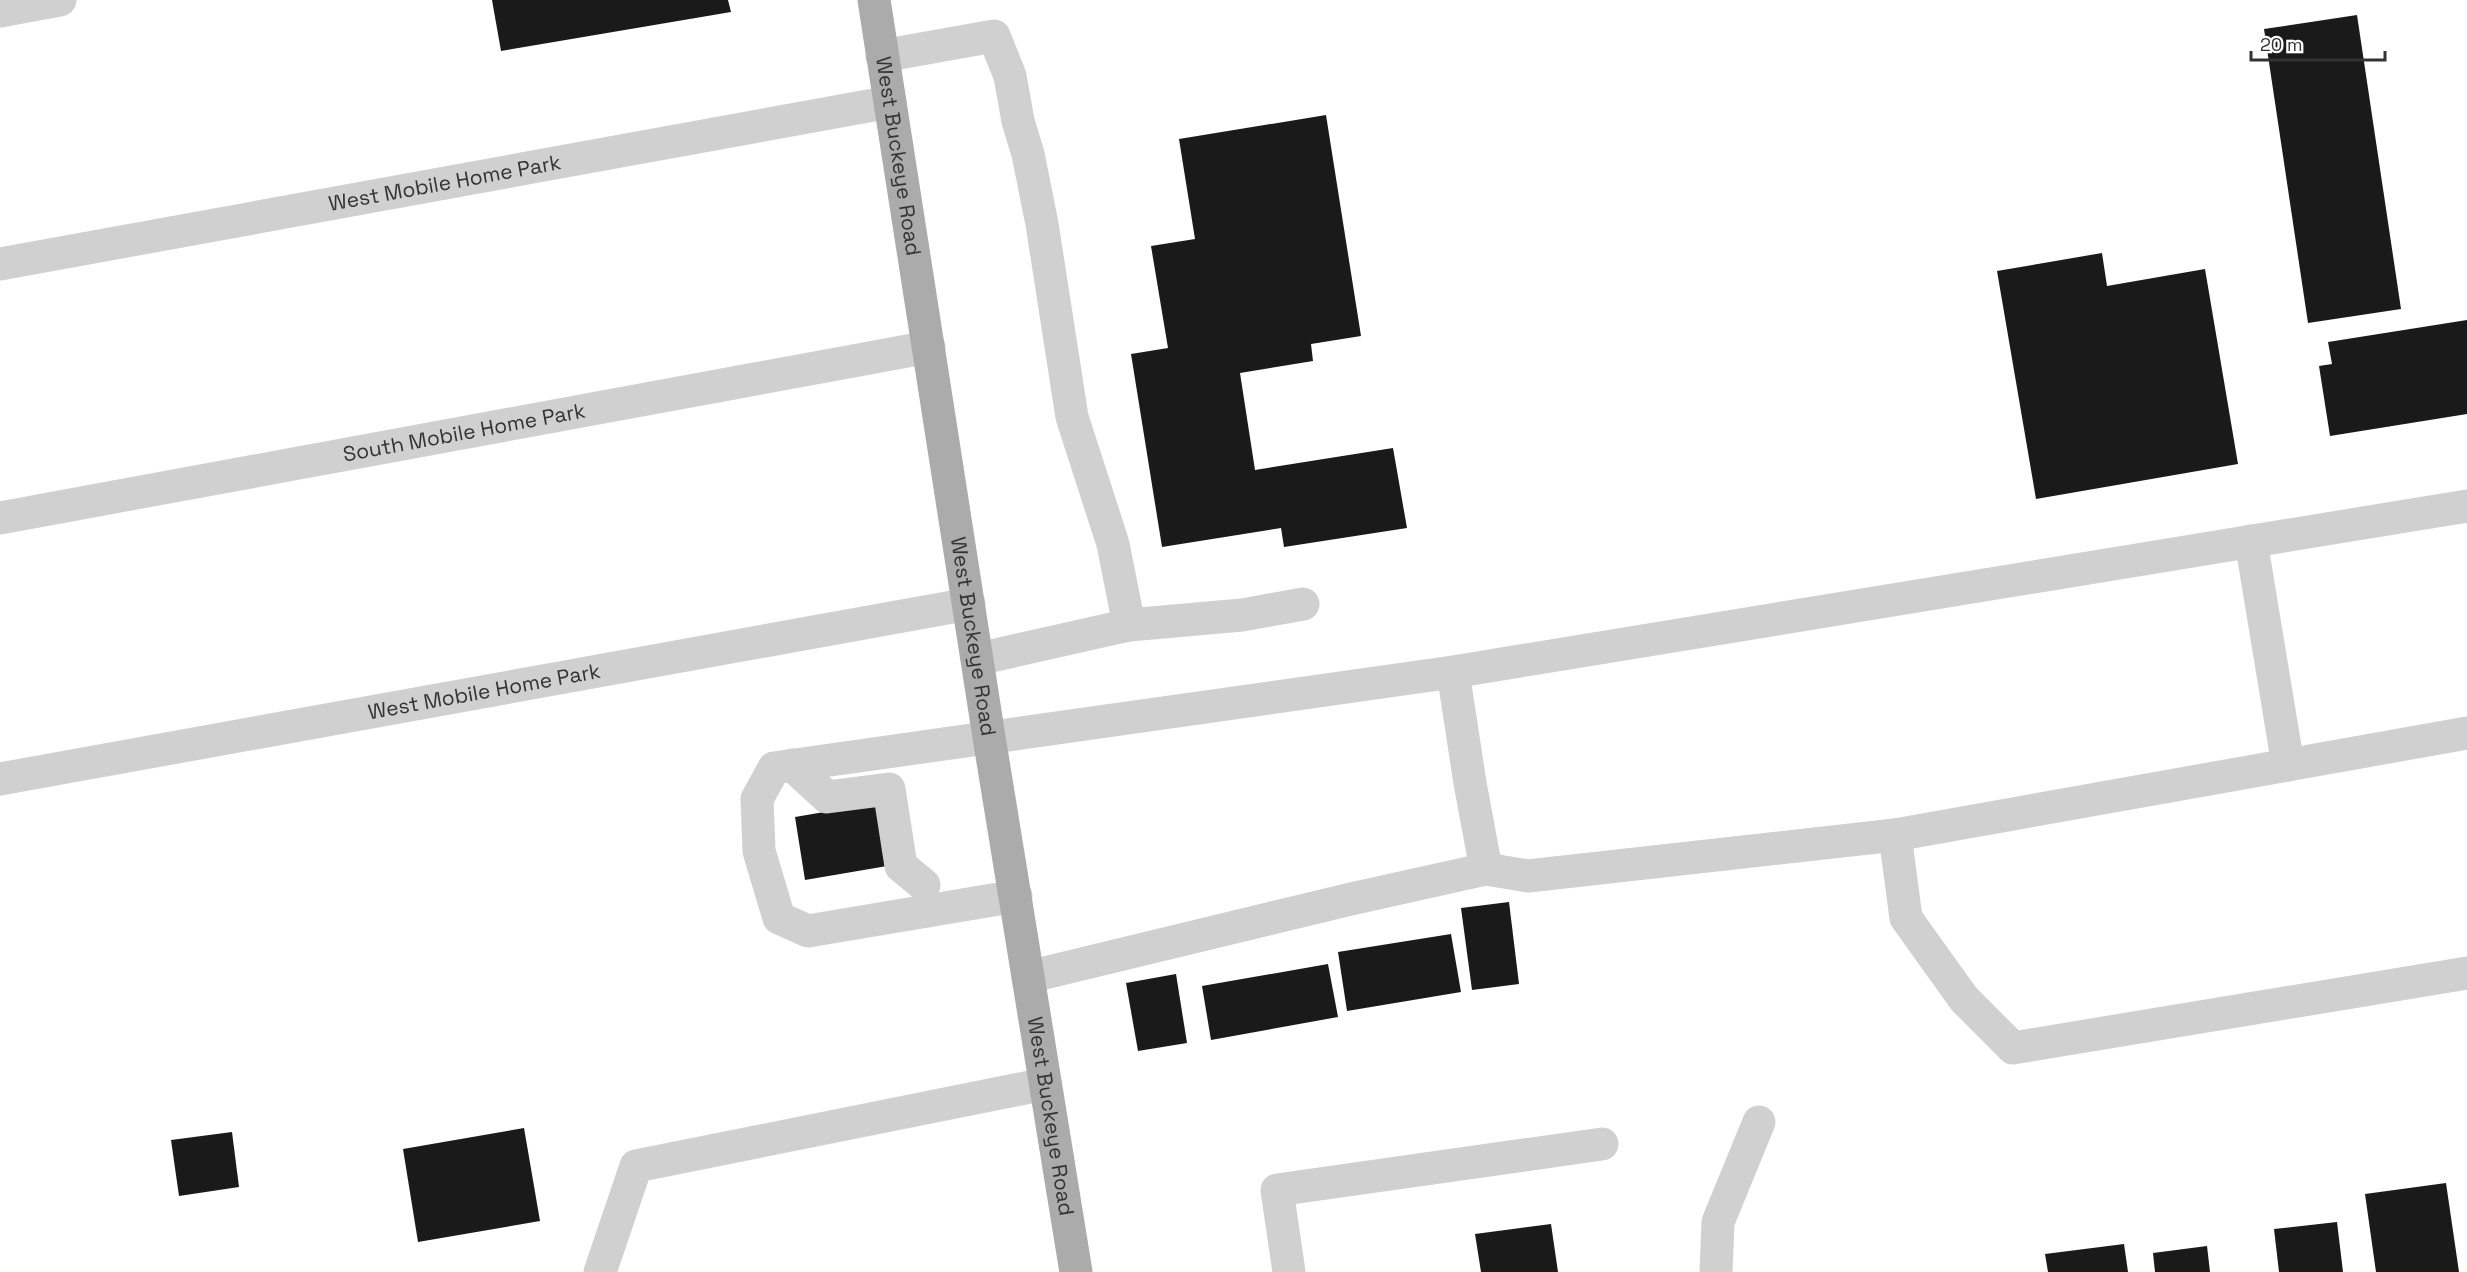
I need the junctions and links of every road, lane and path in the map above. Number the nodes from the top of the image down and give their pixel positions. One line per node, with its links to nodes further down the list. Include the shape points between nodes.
1 (60, 0): 3 (lane)
2 (874, 0): 4 (main road, West Buckeye Road)
3 (0, 11)
4 (882, 56): 5 (main road, West Buckeye Road); 13 (lane, via 994,36 1010,76 1042,224 1072,417 1113,544)
5 (890, 102): 6 (lane, West Mobile Home Park); 7 (main road, West Buckeye Road)
6 (0, 264)
7 (928, 347): 9 (lane, South Mobile Home Park); 11 (main road, West Buckeye Road)
8 (2467, 506): 10 (lane)
9 (0, 518)
10 (2251, 541): 15 (lane); 20 (lane)
11 (969, 604): 14 (main road, West Buckeye Road); 21 (lane, West Mobile Home Park)
12 (1303, 604): 13 (lane, via 1242,615)
13 (1130, 626): 14 (lane)
14 (978, 659): 17 (main road, West Buckeye Road)
15 (1454, 672): 17 (lane); 23 (lane)
16 (2467, 733): 20 (lane)
17 (989, 737): 18 (lane); 24 (main road, West Buckeye Road)
18 (904, 749): 19 (lane); 25 (lane)
19 (792, 765): 25 (lane, via 827,797 889,789 901,866); 25 (lane, via 774,768 757,799 759,851 778,918 808,931)
20 (2288, 765): 22 (lane)
21 (0, 779)
22 (1895, 835): 23 (lane, via 1528,876); 26 (lane, via 1906,918 1964,999 2013,1048)
23 (1486, 869): 27 (lane)
24 (1016, 896): 25 (lane); 27 (main road, West Buckeye Road)
25 (926, 898)
26 (2467, 974)
27 (1028, 977): 28 (main road, West Buckeye Road)
28 (1045, 1084): 31 (lane, via 636,1166); 32 (main road, West Buckeye Road)
29 (1759, 1122): 34 (lane, via 1718,1222)
30 (1602, 1144): 33 (lane, via 1277,1190)
31 (600, 1272)
32 (1076, 1272)
33 (1289, 1272)
34 (1716, 1272)

